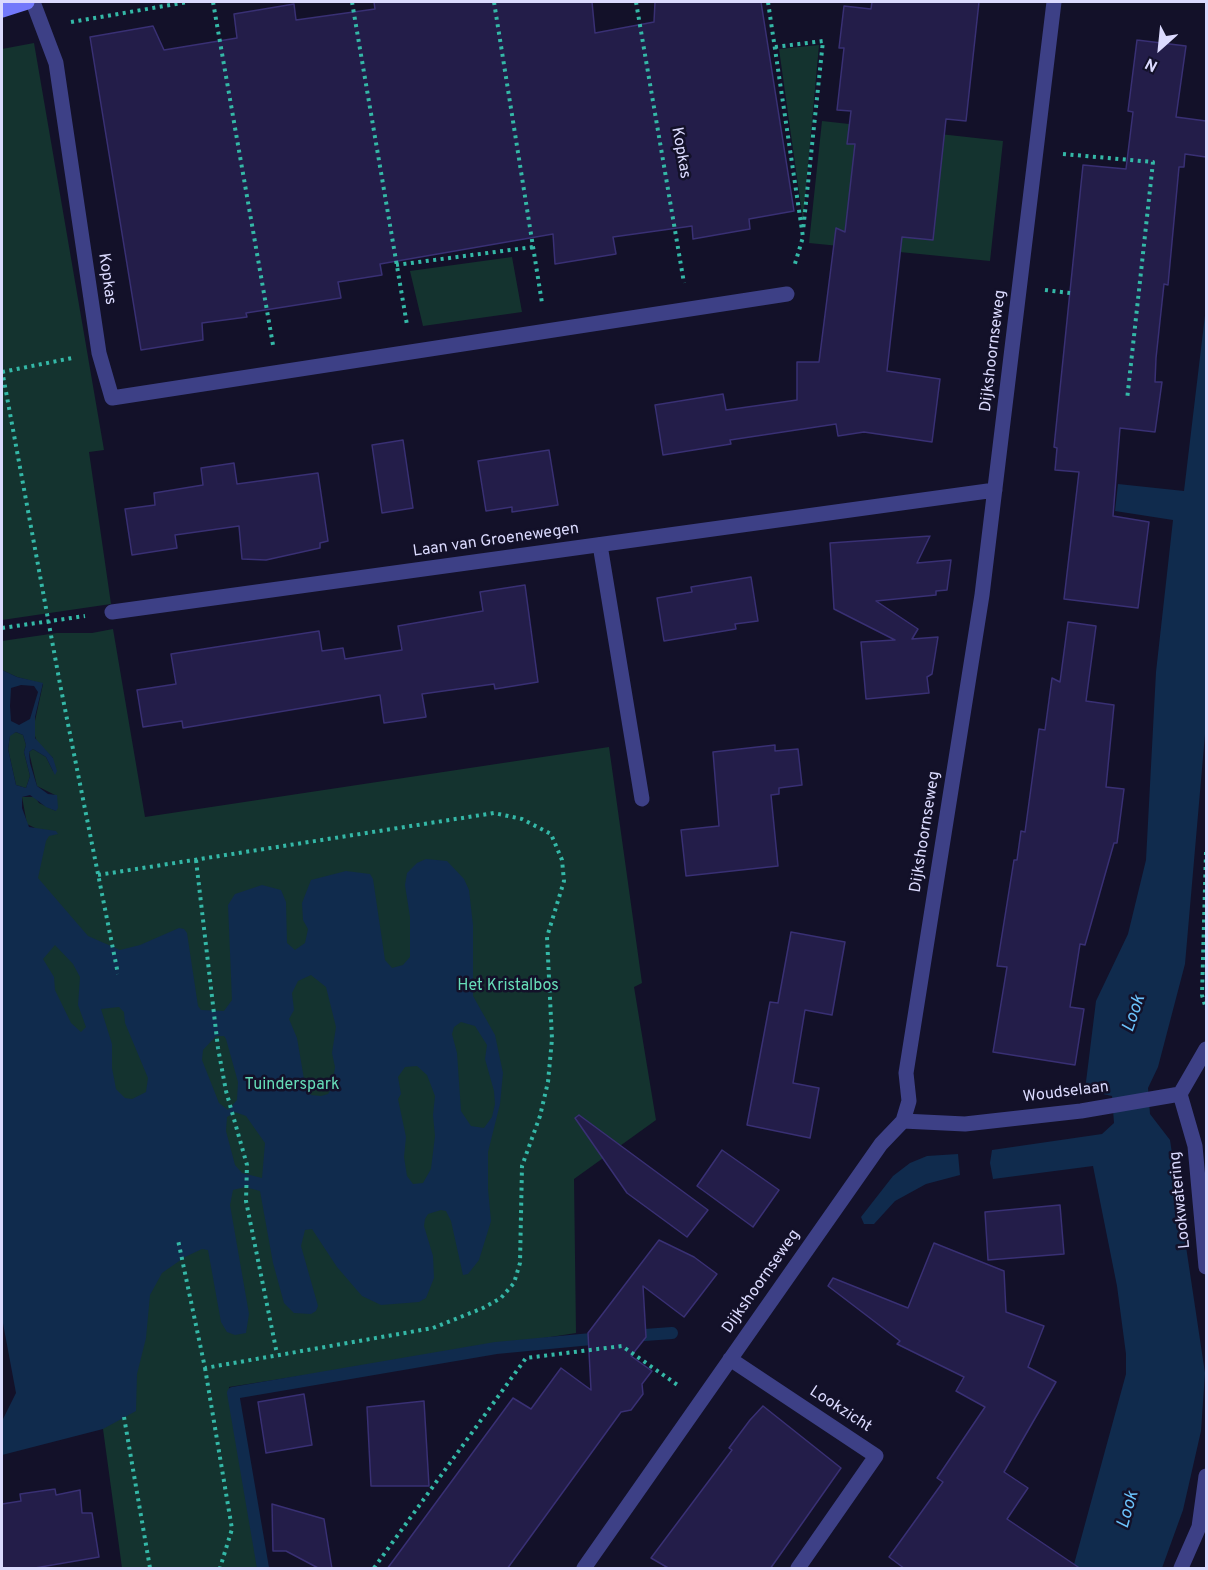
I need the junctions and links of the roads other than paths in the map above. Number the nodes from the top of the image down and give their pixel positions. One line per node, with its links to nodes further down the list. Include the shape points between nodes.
1 (27, 2): 4 (street)
2 (33, 2): 5 (street, Kopkas, via 56,63 99,354 112,398)
3 (1054, 2): 6 (street, Dijkshoornseweg)
4 (7, 10)
5 (787, 294)
6 (995, 489): 7 (street, Laan van Groenewegen); 12 (street, Dijkshoornseweg, via 982,595 906,1073 909,1101)
7 (600, 545): 8 (street, Laan van Groenewegen); 9 (street)
8 (112, 612)
9 (642, 799)
10 (1206, 1049): 11 (street)
11 (1180, 1094): 12 (street, Woudselaan, via 1081,1111 965,1124); 13 (street, Lookwatering, via 1195,1146)
12 (903, 1121): 14 (street, Dijkshoornseweg, via 881,1144)
13 (1206, 1267)
14 (730, 1359): 17 (street, Dijkshoornseweg); 18 (street, Lookzicht, via 876,1456)
15 (1206, 1476): 16 (street)
16 (1203, 1527): 19 (street)
17 (589, 1567)
18 (798, 1569)
19 (1181, 1569)

